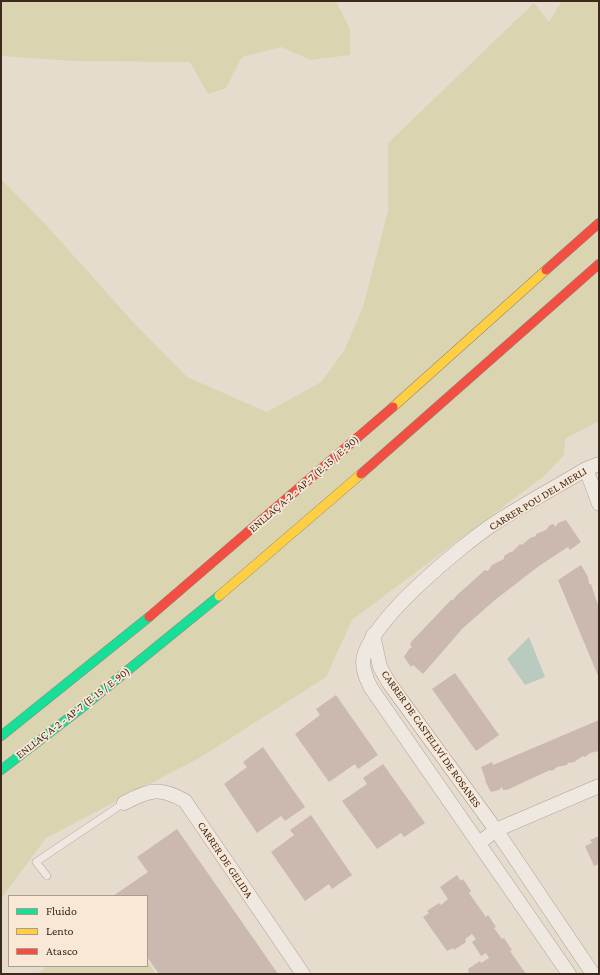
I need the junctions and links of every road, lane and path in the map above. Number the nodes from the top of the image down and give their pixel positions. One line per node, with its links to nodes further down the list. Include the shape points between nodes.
1 (599, 223): 6 (highway, ENLLAÇ A-2 - AP-7 (E-15 / E-90), via 349,446 159,609)
2 (599, 264): 7 (highway, ENLLAÇ A-2 - AP-7 (E-15 / E-90), via 253,568)
3 (593, 467): 4 (street); 5 (street, CARRER POU DEL MERLI, via 523,506 478,536 411,594)
4 (599, 504)
5 (373, 635): 10 (street, CARRER DE CASTELLVÍ DE ROSANES, via 380,667 389,683); 11 (street, CARRER DE CASTELLVÍ DE ROSANES, via 363,662 371,688)
6 (1, 736)
7 (1, 770)
8 (599, 786): 10 (street)
9 (124, 803): 12 (lane, via 36,862); 13 (street, CARRER DE GELIDA, via 142,793 159,790 172,793 185,801)
10 (496, 830): 11 (street); 15 (street, CARRER DE CASTELLVÍ DE ROSANES)
11 (479, 843): 14 (street, CARRER DE CASTELLVÍ DE ROSANES)
12 (47, 876)
13 (303, 974)
14 (569, 974)
15 (593, 974)

